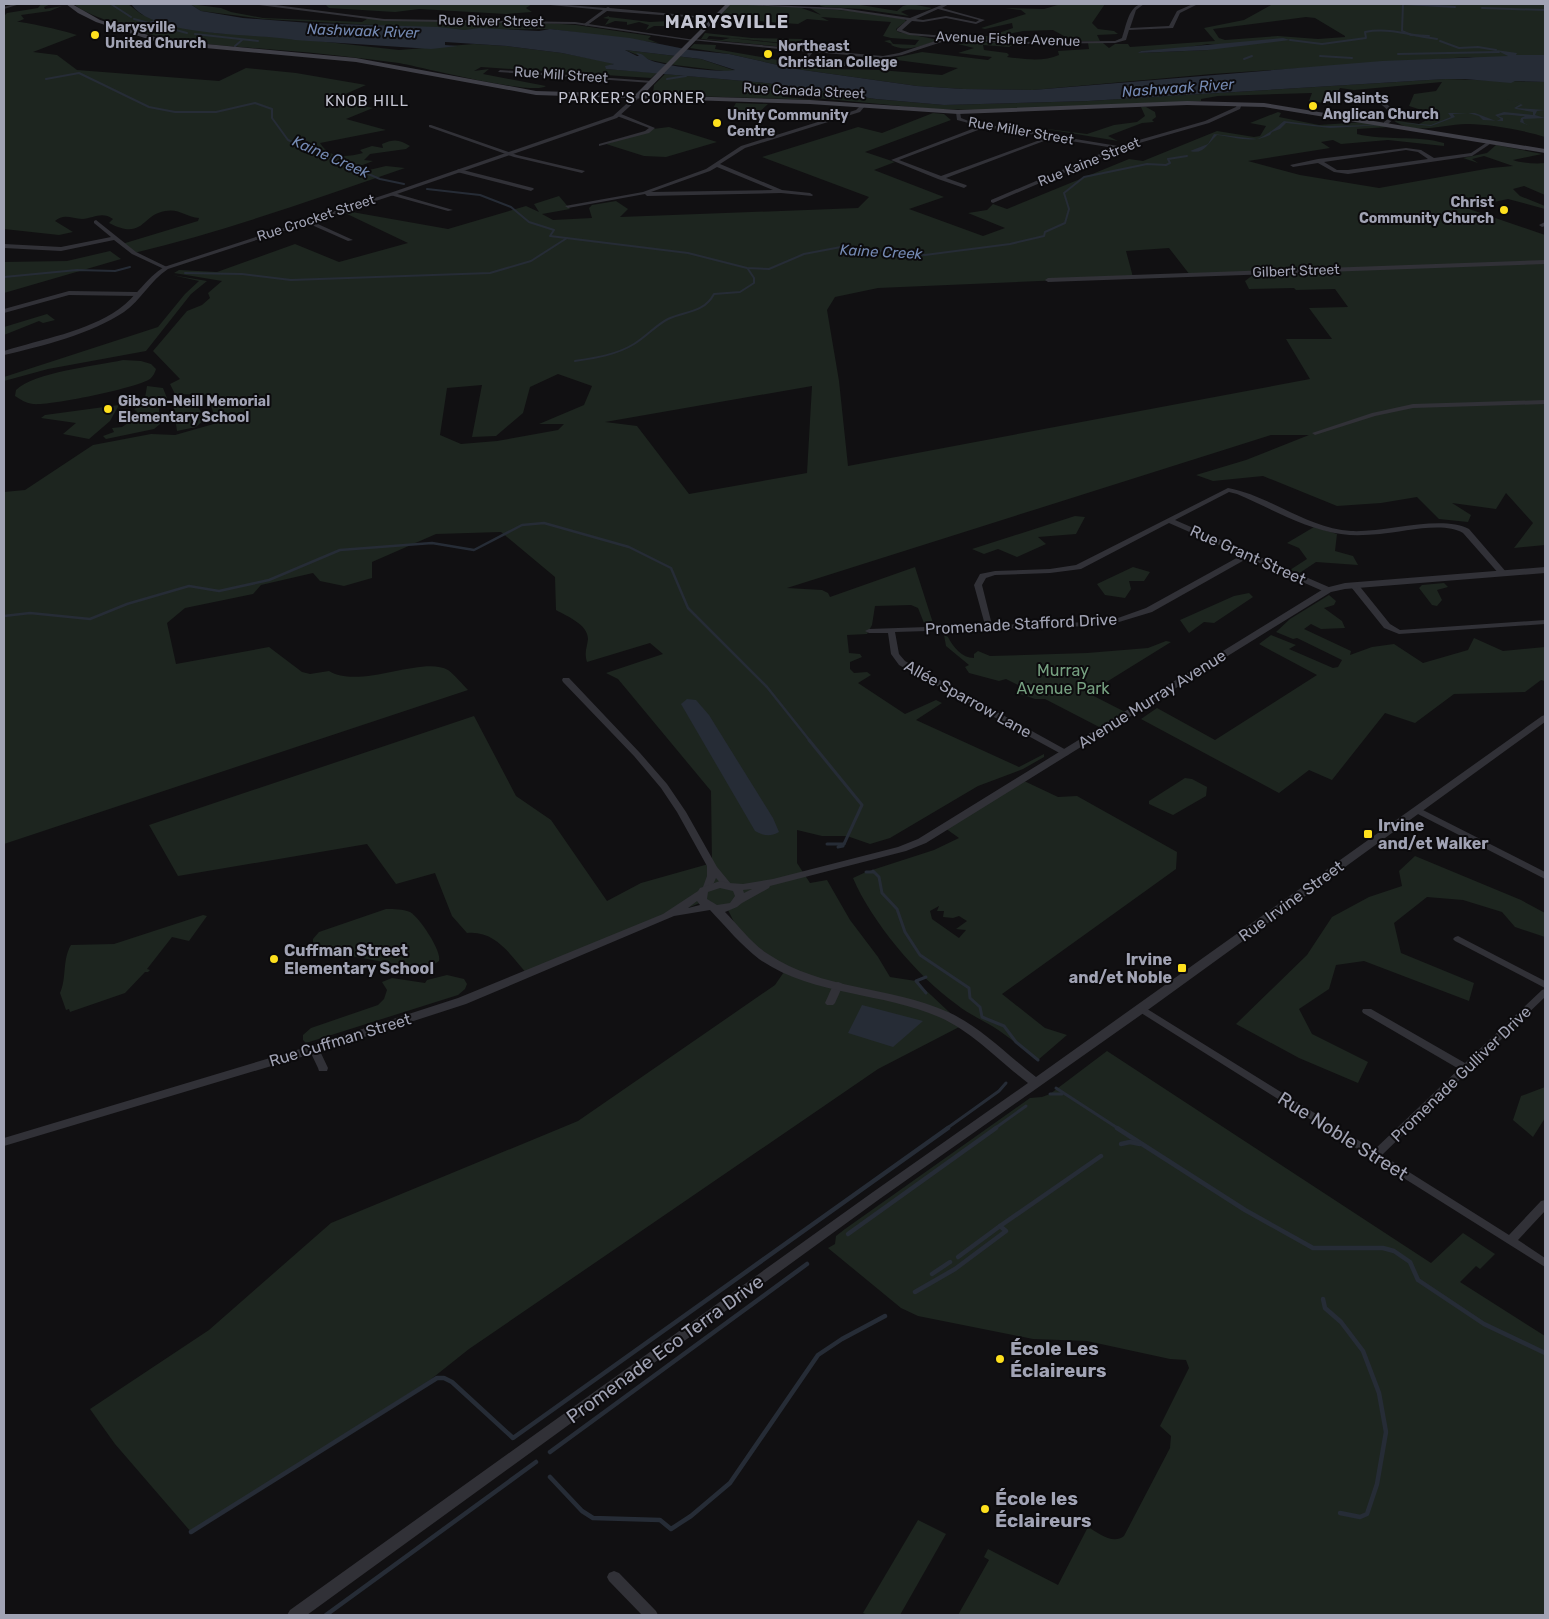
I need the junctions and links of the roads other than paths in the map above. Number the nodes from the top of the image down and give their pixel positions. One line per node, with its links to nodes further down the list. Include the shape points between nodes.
1 (18, 4): 12 (street)
2 (69, 4): 27 (main road, Rue Canada Street, via 98,21 163,42 339,58 526,92)
3 (260, 4): 17 (street, Rue River Street, via 384,20)
4 (542, 4): 14 (street)
5 (613, 4): 14 (street)
6 (729, 4): 15 (main road)
7 (747, 4): 11 (street)
8 (947, 4): 13 (street)
9 (1142, 4): 18 (street, Avenue Fisher Avenue, via 1134,9)
10 (1196, 4): 18 (street, via 1178,12 1171,28)
11 (816, 6): 16 (street)
12 (4, 8)
13 (937, 8): 16 (street); 16 (street, via 984,20 976,23 946,17 928,21)
14 (607, 9): 15 (street); 17 (street)
15 (715, 18): 20 (main road)
16 (911, 19): 19 (street, Avenue Fisher Avenue, via 900,32)
17 (586, 24): 20 (street, Rue River Street)
18 (1127, 29): 19 (street, Avenue Fisher Avenue, via 1124,39 1115,42 1016,43)
19 (947, 38): 22 (street, via 890,56)
20 (690, 42): 21 (street); 24 (main road)
21 (812, 51): 22 (street); 22 (street, via 802,62 841,66 846,64)
22 (851, 54)
23 (500, 71): 24 (street, Rue Mill Street)
24 (653, 80): 25 (main road)
25 (645, 89): 27 (main road); 28 (main road); 29 (main road)
26 (1358, 95): 34 (street, via 1379,99 1393,112 1396,116)
27 (597, 96): 28 (main road, Rue Canada Street)
28 (637, 97): 29 (main road, Rue Canada Street); 33 (street, Rue Crocket Street)
29 (660, 98): 31 (main road, Rue Canada Street)
30 (1240, 104): 32 (main road, Rue Canada Street); 34 (main road, Rue Canada Street, via 1281,106); 40 (street, Rue Kaine Street, via 1238,108 1211,120)
31 (863, 106): 32 (main road, Rue Canada Street); 46 (street, via 858,111 743,147)
32 (958, 112): 36 (street, Rue Miller Street, via 962,121)
33 (618, 115): 39 (street, via 653,128); 42 (street, Rue Crocket Street)
34 (1386, 124): 38 (main road, Rue Canada Street)
35 (431, 126): 42 (street)
36 (984, 126): 37 (street, Rue Miller Street); 49 (street, via 894,160)
37 (1053, 137): 40 (street, Rue Miller Street); 49 (street)
38 (1491, 142): 41 (main road, Rue Canada Street); 43 (street, via 1472,154)
39 (601, 145)
40 (1120, 147): 56 (street, Rue Kaine Street)
41 (1545, 151)
42 (510, 154): 47 (street, Rue Crocket Street); 48 (street)
43 (1434, 160): 44 (street, via 1406,149); 44 (street, via 1345,172 1333,170)
44 (1318, 161): 45 (street)
45 (1293, 165)
46 (716, 166): 52 (street); 53 (street)
47 (459, 171): 51 (street); 54 (street, Rue Crocket Street)
48 (582, 171)
49 (940, 178): 50 (street)
50 (964, 186)
51 (531, 189)
52 (781, 191): 53 (street); 55 (street)
53 (644, 193): 57 (street)
54 (392, 194): 58 (street); 59 (street, Rue Crocket Street)
55 (810, 195)
56 (993, 201)
57 (568, 206)
58 (450, 210)
59 (307, 221): 62 (street); 65 (street, Rue Crocket Street)
60 (96, 222): 61 (street)
61 (114, 238): 63 (street, via 61,249); 65 (street, via 141,258)
62 (350, 240)
63 (4, 246)
64 (1545, 262): 66 (street, Gilbert Street)
65 (166, 268): 67 (street, Rue Crocket Street, via 150,279)
66 (1048, 280)
67 (138, 294): 68 (street, via 68,293); 69 (street, Rue Crocket Street, via 123,310 104,320)
68 (4, 312)
69 (4, 354)
70 (1545, 402): 71 (street, via 1413,406 1374,414)
71 (1315, 433)
72 (1168, 520): 73 (street, Rue Grant Street); 75 (street, via 1221,491 1232,490 1340,532 1459,527); 79 (street, via 1078,567 983,576 978,585)
73 (1247, 555): 77 (street, Rue Grant Street); 79 (street, Promenade Stafford Drive, via 1156,607 1127,618 1091,624)
74 (1545, 570): 75 (street, Avenue Murray Avenue)
75 (1503, 573): 76 (street, Avenue Murray Avenue)
76 (1354, 585): 77 (street, Avenue Murray Avenue); 78 (street, via 1387,626 1399,632)
77 (1328, 590): 84 (street, Avenue Murray Avenue)
78 (1545, 622)
79 (989, 627): 80 (street, Promenade Stafford Drive)
80 (891, 630): 81 (street, Promenade Stafford Drive); 84 (street, Allée Sparrow Lane, via 895,654 902,663)
81 (869, 631)
82 (566, 680): 86 (street, via 675,802)
83 (1545, 718): 85 (street, Rue Irvine Street)
84 (1065, 753): 88 (street, Avenue Murray Avenue, via 922,841)
85 (1417, 810): 87 (street); 100 (street, Rue Irvine Street)
86 (712, 863): 89 (street); 90 (street, via 712,876)
87 (1545, 876)
88 (772, 882): 89 (street, Avenue Murray Avenue); 91 (street, Avenue Murray Avenue)
89 (729, 885): 90 (street, Avenue Murray Avenue); 91 (street, via 740,893)
90 (705, 890): 92 (street, via 702,902); 93 (street)
91 (738, 902): 92 (street, Avenue Murray Avenue, via 727,908); 94 (street, via 733,913)
92 (712, 908): 93 (street, Avenue Murray Avenue); 94 (street)
93 (667, 916): 102 (street, Rue Cuffman Street, via 462,1001)
94 (739, 932): 96 (street, via 764,956 786,969)
95 (1458, 939): 97 (street)
96 (838, 985): 99 (street); 105 (street, via 908,1002 945,1015 973,1032)
97 (1545, 985)
98 (1545, 992): 104 (street, Promenade Gulliver Drive)
99 (830, 1003)
100 (1141, 1009): 105 (street, Rue Irvine Street); 107 (street, Rue Noble Street)
101 (1367, 1011): 104 (street)
102 (314, 1049): 103 (street); 106 (street, Rue Cuffman Street)
103 (322, 1068)
104 (1465, 1068): 107 (street, Promenade Gulliver Drive)
105 (1036, 1083): 112 (street, Promenade Eco Terra Drive)
106 (4, 1142)
107 (1376, 1156): 109 (street, Rue Noble Street)
108 (1545, 1204): 109 (street)
109 (1510, 1241): 110 (street, Rue Noble Street)
110 (1545, 1263)
111 (614, 1577): 113 (street)
112 (295, 1615)
113 (651, 1615)

